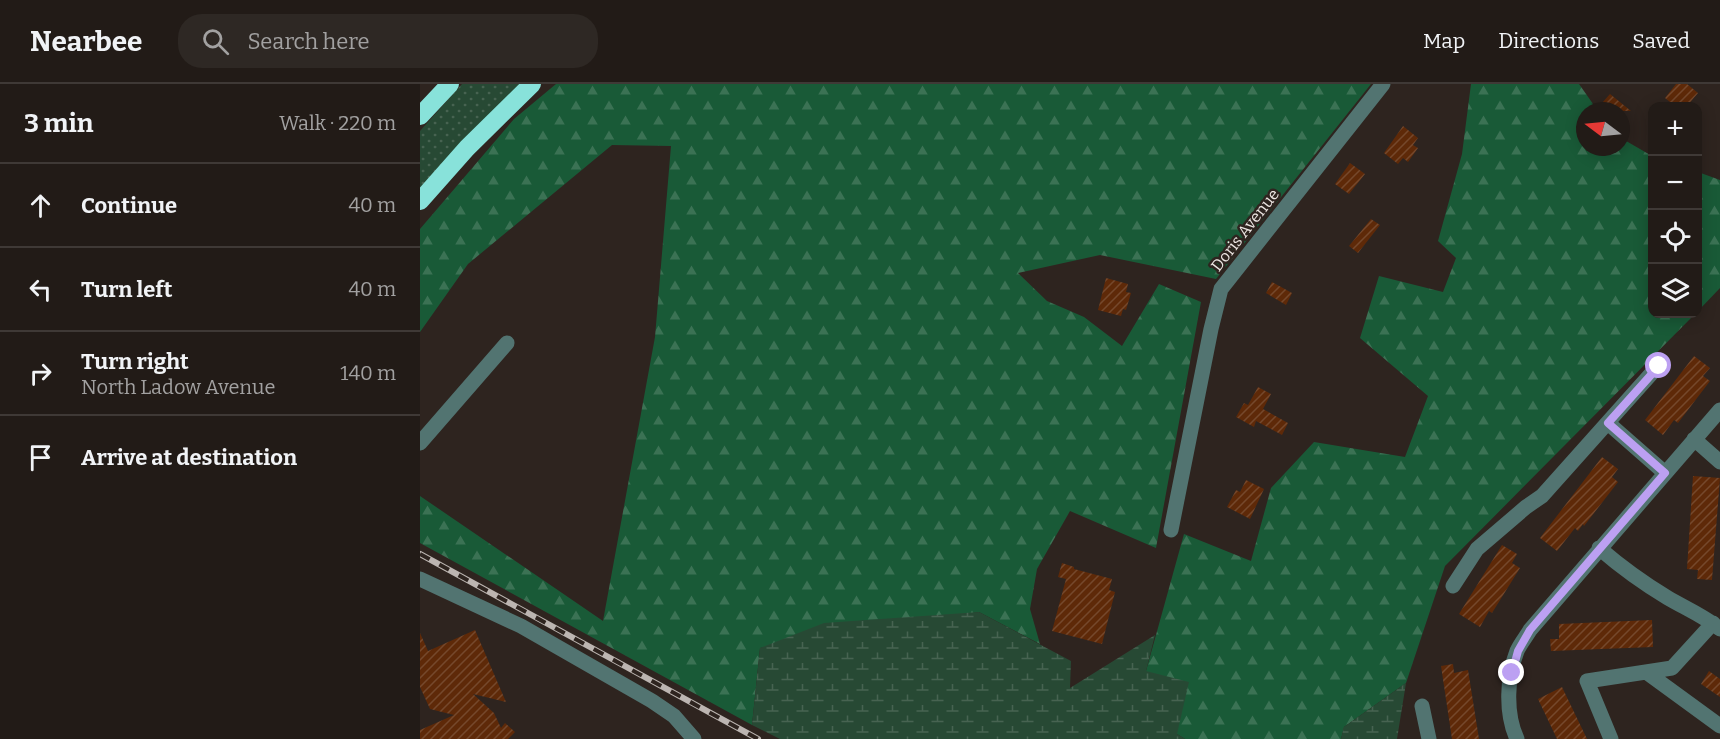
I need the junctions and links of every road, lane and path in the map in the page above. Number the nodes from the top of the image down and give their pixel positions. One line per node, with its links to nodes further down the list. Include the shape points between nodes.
1 (450, 84): 4 (highway)
2 (532, 84): 5 (highway)
3 (1383, 84): 14 (street, Doris Avenue, via 1221,289)
4 (420, 116)
5 (420, 201)
6 (507, 343): 11 (street)
7 (1659, 366): 9 (street)
8 (1720, 410): 10 (street)
9 (1608, 423): 13 (street); 17 (street, via 1542,496 1477,549)
10 (1694, 439): 12 (street); 13 (street)
11 (420, 443)
12 (1720, 462)
13 (1665, 473): 15 (street)
14 (1171, 530)
15 (1599, 548): 18 (street, via 1629,574); 24 (street, via 1530,630 1518,651 1509,698)
16 (420, 579): 22 (street, via 521,626 652,700 674,716)
17 (1453, 586)
18 (1717, 626): 19 (street, via 1672,668)
19 (1646, 672): 21 (street); 25 (street, via 1587,681)
20 (1422, 706): 23 (street)
21 (1720, 726)
22 (694, 739)
23 (1429, 739)
24 (1517, 739)
25 (1611, 739)

